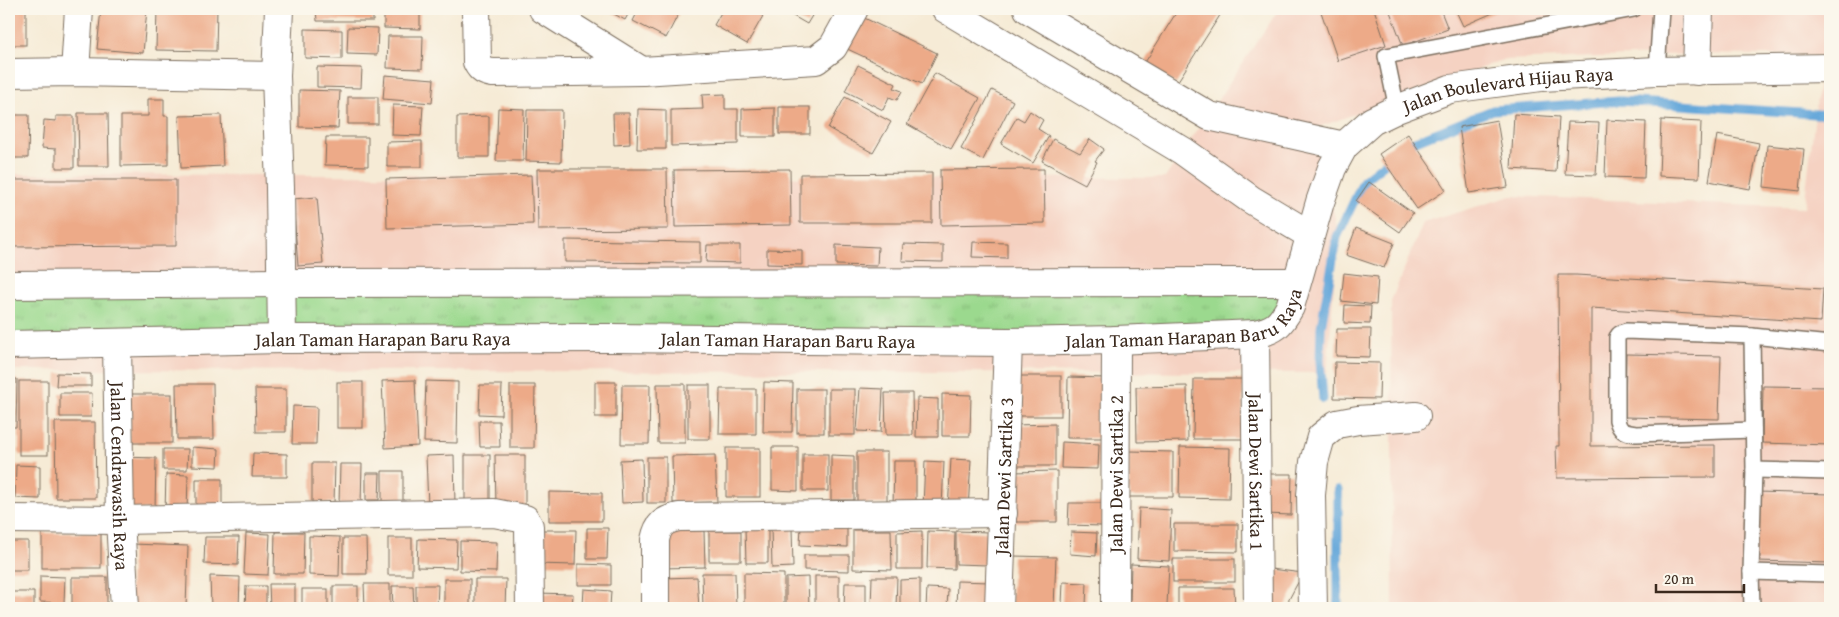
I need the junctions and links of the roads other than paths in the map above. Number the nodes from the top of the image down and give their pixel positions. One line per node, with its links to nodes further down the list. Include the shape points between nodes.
1 (79, 9): 15 (street)
2 (279, 9): 17 (street)
3 (476, 9): 12 (street, via 477,62 485,72)
4 (543, 9): 12 (street)
5 (854, 9): 12 (street, via 833,47 816,60)
6 (946, 9): 21 (street)
7 (1028, 9): 19 (street)
8 (1634, 9): 18 (lane, via 1386,56)
9 (1660, 9): 13 (lane)
10 (1699, 9): 14 (street)
11 (1830, 68): 14 (street, Jalan Boulevard Hijau Raya)
12 (642, 71)
13 (1657, 71): 14 (street, Jalan Boulevard Hijau Raya); 18 (street, Jalan Boulevard Hijau Raya, via 1541,77 1450,89)
14 (1697, 71)
15 (75, 72): 16 (street); 17 (street)
16 (9, 73)
17 (276, 76): 24 (street)
18 (1397, 110): 20 (street, Jalan Boulevard Hijau Raya, via 1372,121)
19 (1209, 116): 20 (street); 21 (street)
20 (1344, 146): 22 (street, Jalan Boulevard Hijau Raya, via 1332,168)
21 (1183, 151): 22 (street, via 1250,199)
22 (1310, 235): 23 (street, Jalan Boulevard Hijau Raya)
23 (1296, 282): 24 (street, Jalan Taman Harapan Baru Raya); 26 (street, Jalan Taman Harapan Baru Raya, via 1290,308 1282,321 1270,331)
24 (282, 283): 25 (street, Jalan Taman Harapan Baru Raya); 28 (street)
25 (9, 286)
26 (1255, 334): 29 (street, Jalan Taman Harapan Baru Raya); 48 (street, Jalan Dewi Sartika 1)
27 (1752, 336): 32 (lane); 35 (lane); 35 (lane, via 1621,332 1617,337 1617,420 1623,432 1636,434)
28 (282, 339): 30 (street, Jalan Taman Harapan Baru Raya); 31 (street, Jalan Taman Harapan Baru Raya)
29 (1116, 340): 30 (street, Jalan Taman Harapan Baru Raya); 47 (street, Jalan Dewi Sartika 2)
30 (1008, 342): 38 (street, Jalan Dewi Sartika 3)
31 (117, 344): 33 (street, Jalan Taman Harapan Baru Raya); 40 (street, Jalan Cendrawasih Raya)
32 (1830, 344)
33 (9, 345)
34 (1416, 416): 49 (street, via 1337,424 1321,437 1314,462 1311,495)
35 (1753, 430): 36 (lane)
36 (1754, 470): 37 (lane); 41 (lane)
37 (1830, 472)
38 (1003, 513): 45 (street, via 668,519 657,530 655,540); 46 (street, Jalan Dewi Sartika 3)
39 (9, 518): 40 (street)
40 (120, 520): 43 (street, Jalan Cendrawasih Raya); 44 (street, via 494,513 512,516 525,519 529,526)
41 (1751, 572): 42 (lane); 50 (lane)
42 (1830, 574)
43 (125, 608)
44 (530, 608)
45 (655, 608)
46 (999, 608)
47 (1115, 608)
48 (1258, 608)
49 (1313, 608)
50 (1752, 608)

